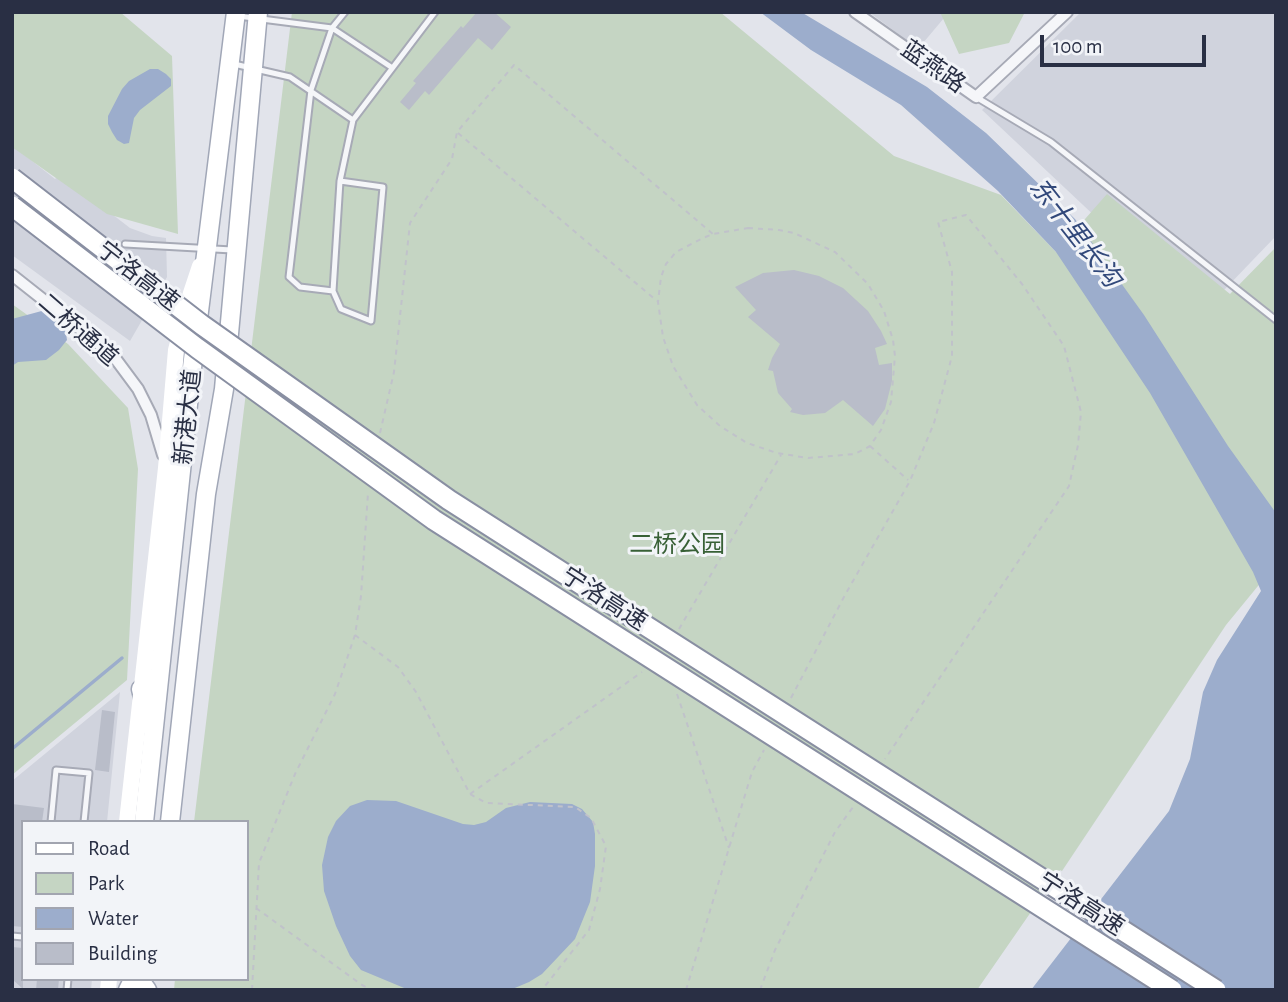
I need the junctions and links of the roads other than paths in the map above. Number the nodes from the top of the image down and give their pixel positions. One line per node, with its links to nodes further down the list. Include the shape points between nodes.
1 (345, 12): 7 (lane)
2 (435, 12): 10 (lane)
3 (855, 12): 12 (street, 蓝燕路)
4 (1067, 12): 12 (street)
5 (235, 14): 6 (lane); 8 (main road, 新港大道)
6 (258, 14): 7 (lane); 9 (main road, 新港大道)
7 (332, 28): 10 (lane); 11 (lane)
8 (230, 64): 9 (lane); 18 (main road, 新港大道)
9 (253, 67): 11 (lane, via 290,76); 19 (main road, 新港大道)
10 (391, 67): 13 (lane)
11 (311, 90): 13 (lane); 21 (lane, via 289,277 300,287)
12 (976, 97): 22 (lane, via 1051,142)
13 (353, 120): 15 (lane)
14 (12, 178): 32 (highway, 宁洛高速, bridge, via 202,325 449,500)
15 (340, 181): 21 (lane); 21 (lane, via 383,187 372,321 341,309)
16 (12, 206): 31 (highway, 宁洛高速, bridge, via 434,520)
17 (125, 244): 18 (lane)
18 (207, 248): 19 (lane); 23 (street, via 176,350); 25 (main road, 新港大道)
19 (235, 250): 30 (main road, 新港大道, via 224,388 206,494)
20 (12, 275): 23 (street, 二桥通道, via 112,354 138,388 151,415)
21 (332, 291)
22 (1276, 320)
23 (166, 468): 24 (street)
24 (141, 689): 25 (main road); 28 (street)
25 (153, 738): 29 (main road, 新港大道)
26 (51, 820): 27 (lane, via 56,770 89,773)
27 (84, 820)
28 (127, 820)
29 (144, 820)
30 (170, 820)
31 (1172, 990)
32 (1216, 990)

